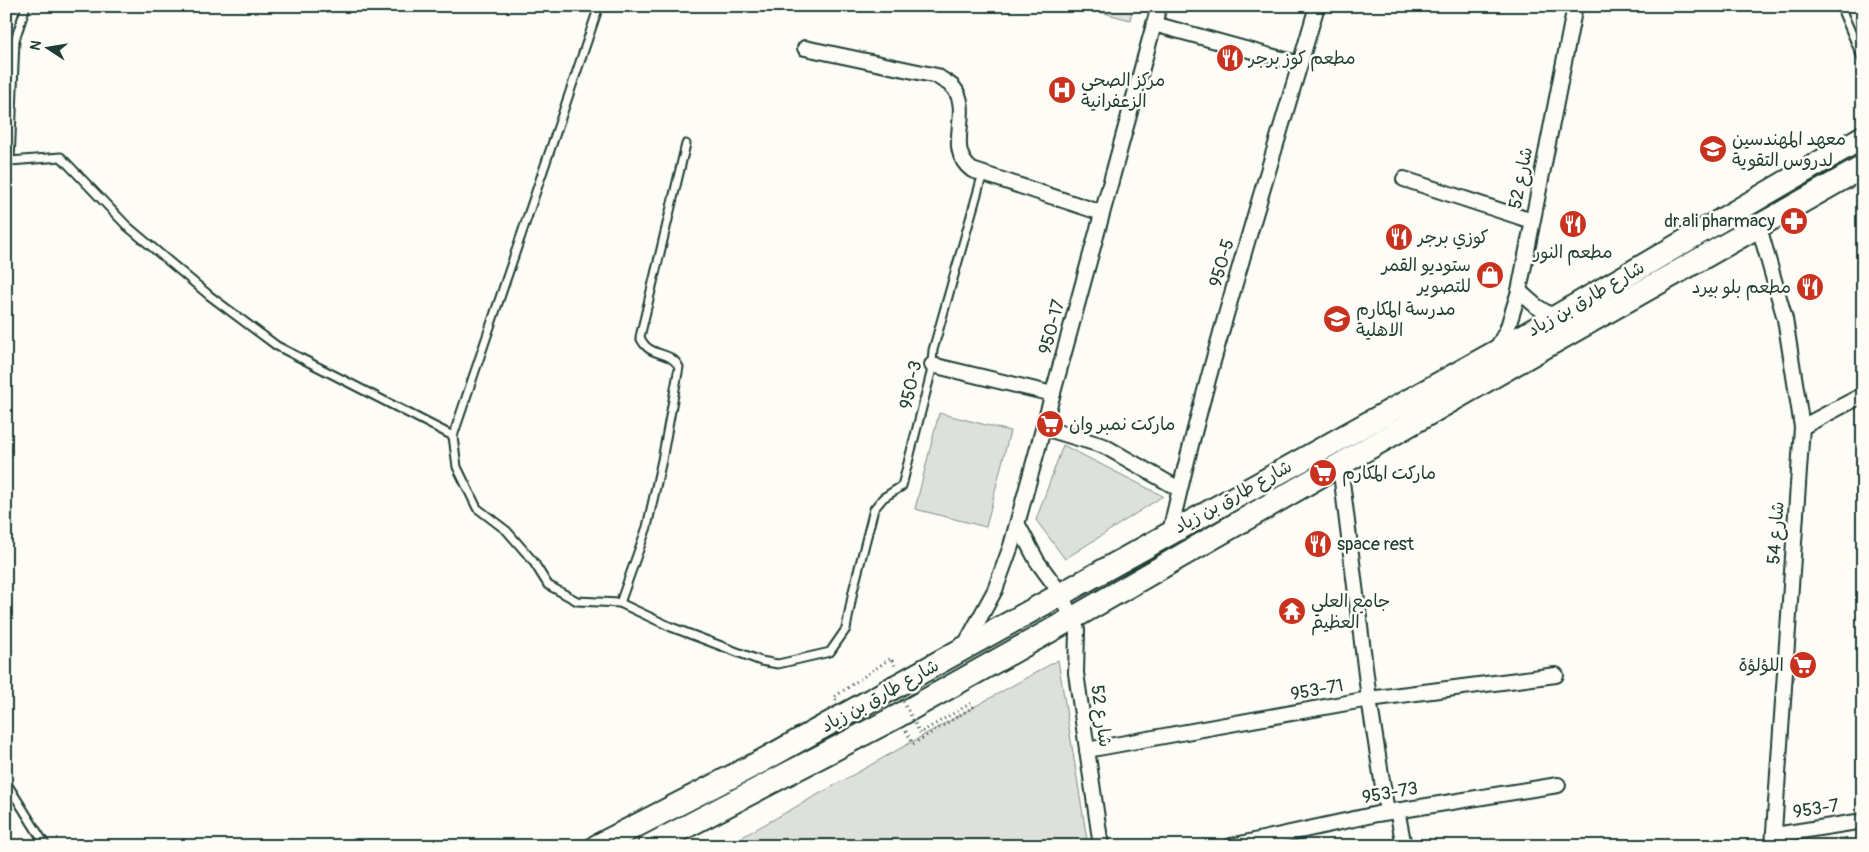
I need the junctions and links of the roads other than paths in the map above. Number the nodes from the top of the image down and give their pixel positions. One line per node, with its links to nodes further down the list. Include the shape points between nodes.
1 (26, 6): 27 (lane, via 15,40 10,161 62,157 127,226 210,296 277,346)
2 (599, 6): 27 (lane)
3 (1159, 6): 7 (street, 950-17)
4 (1317, 6): 10 (street, 950-5)
5 (1575, 6): 17 (street, شارع 52)
6 (1840, 6): 9 (lane)
7 (1154, 24): 10 (street); 16 (street, 950-17)
8 (805, 48): 14 (street, via 937,76 954,88 961,106 959,154 964,164)
9 (1863, 60)
10 (1300, 64): 29 (street, 950-5, via 1221,330)
11 (1863, 136): 20 (main road, شارع طارق بن زياد)
12 (686, 144): 33 (lane, via 640,337 650,351 668,356 679,367 647,527)
13 (1863, 167): 18 (main road, شارع طارق بن زياد)
14 (983, 174): 16 (street); 22 (lane, 950-3, via 933,350)
15 (1404, 179): 17 (street)
16 (1102, 213): 23 (street, 950-17)
17 (1532, 221): 19 (street, شارع 52)
18 (1759, 227): 26 (street, شارع 54, via 1785,319); 28 (main road, شارع طارق بن زياد)
19 (1519, 291): 20 (street); 21 (street, شارع 52, via 1508,330)
20 (1555, 318): 21 (main road, شارع طارق بن زياد)
21 (1494, 353): 31 (main road, شارع طارق بن زياد)
22 (932, 365): 23 (street); 33 (lane, 950-3, via 902,486 883,498 874,509 846,629 830,652 778,664 760,661 671,627)
23 (1053, 394): 25 (street, 950-17)
24 (1863, 395): 26 (street)
25 (1044, 428): 29 (street, via 1104,446); 30 (street, 950-17)
26 (1802, 428): 43 (street, شارع 54)
27 (453, 436): 33 (lane, via 457,467 477,508 507,531 533,561 548,585 576,601)
28 (1340, 465): 34 (main road, شارع طارق بن زياد); 37 (street)
29 (1180, 489): 31 (street, 950-5)
30 (1018, 525): 32 (street, شارع 52, via 1037,561); 35 (street, 950-17, via 995,590)
31 (1170, 532): 32 (main road, شارع طارق بن زياد)
32 (1061, 594): 34 (street, شارع 52); 35 (main road, شارع طارق بن زياد)
33 (620, 603)
34 (1073, 618): 38 (street, شارع 52, via 1078,640 1076,673); 46 (main road, شارع طارق بن زياد, via 898,716)
35 (962, 650): 45 (main road, شارع طارق بن زياد, via 760,762)
36 (1556, 675): 37 (street, 953-71)
37 (1369, 700): 38 (street, 953-71); 41 (street)
38 (1087, 750): 47 (street, شارع 52)
39 (6, 782): 44 (lane)
40 (1558, 785): 41 (street, 953-73)
41 (1392, 811): 48 (street, 953-73); 49 (street)
42 (1863, 820): 43 (street, 953-7)
43 (1774, 840)
44 (46, 846)
45 (597, 846)
46 (649, 846)
47 (1101, 846)
48 (1231, 846)
49 (1404, 846)

